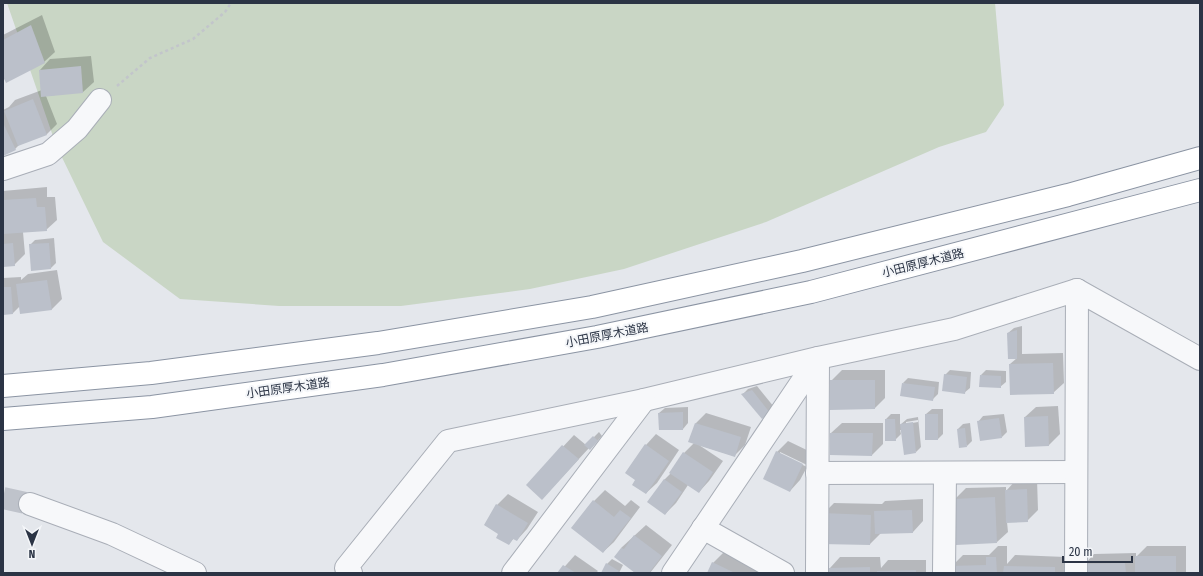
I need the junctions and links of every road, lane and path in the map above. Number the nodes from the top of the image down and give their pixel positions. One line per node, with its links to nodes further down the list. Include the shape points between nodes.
1 (231, 3): 2 (path, via 225,12 193,39 150,58)
2 (100, 100): 4 (street, via 77,129 48,154)
3 (1200, 158): 9 (highway, via 1068,195 802,261 592,307 378,343 151,373)
4 (3, 169)
5 (1200, 190): 11 (highway, 小田原厚木道路, via 811,292 597,337 368,377 152,407)
6 (1077, 290): 7 (street, via 954,329); 8 (street); 12 (street)
7 (818, 358): 10 (street); 14 (street); 16 (street)
8 (1200, 359)
9 (3, 386)
10 (644, 400): 18 (street, via 448,441 346,568); 19 (street)
11 (3, 419)
12 (1076, 472): 13 (street); 24 (street)
13 (945, 473): 14 (street); 23 (street)
14 (817, 474): 22 (street)
15 (30, 504): 17 (street, via 112,534)
16 (703, 528): 20 (street); 21 (street)
17 (195, 573)
18 (351, 573)
19 (513, 573)
20 (674, 573)
21 (783, 573)
22 (817, 573)
23 (944, 573)
24 (1076, 573)

